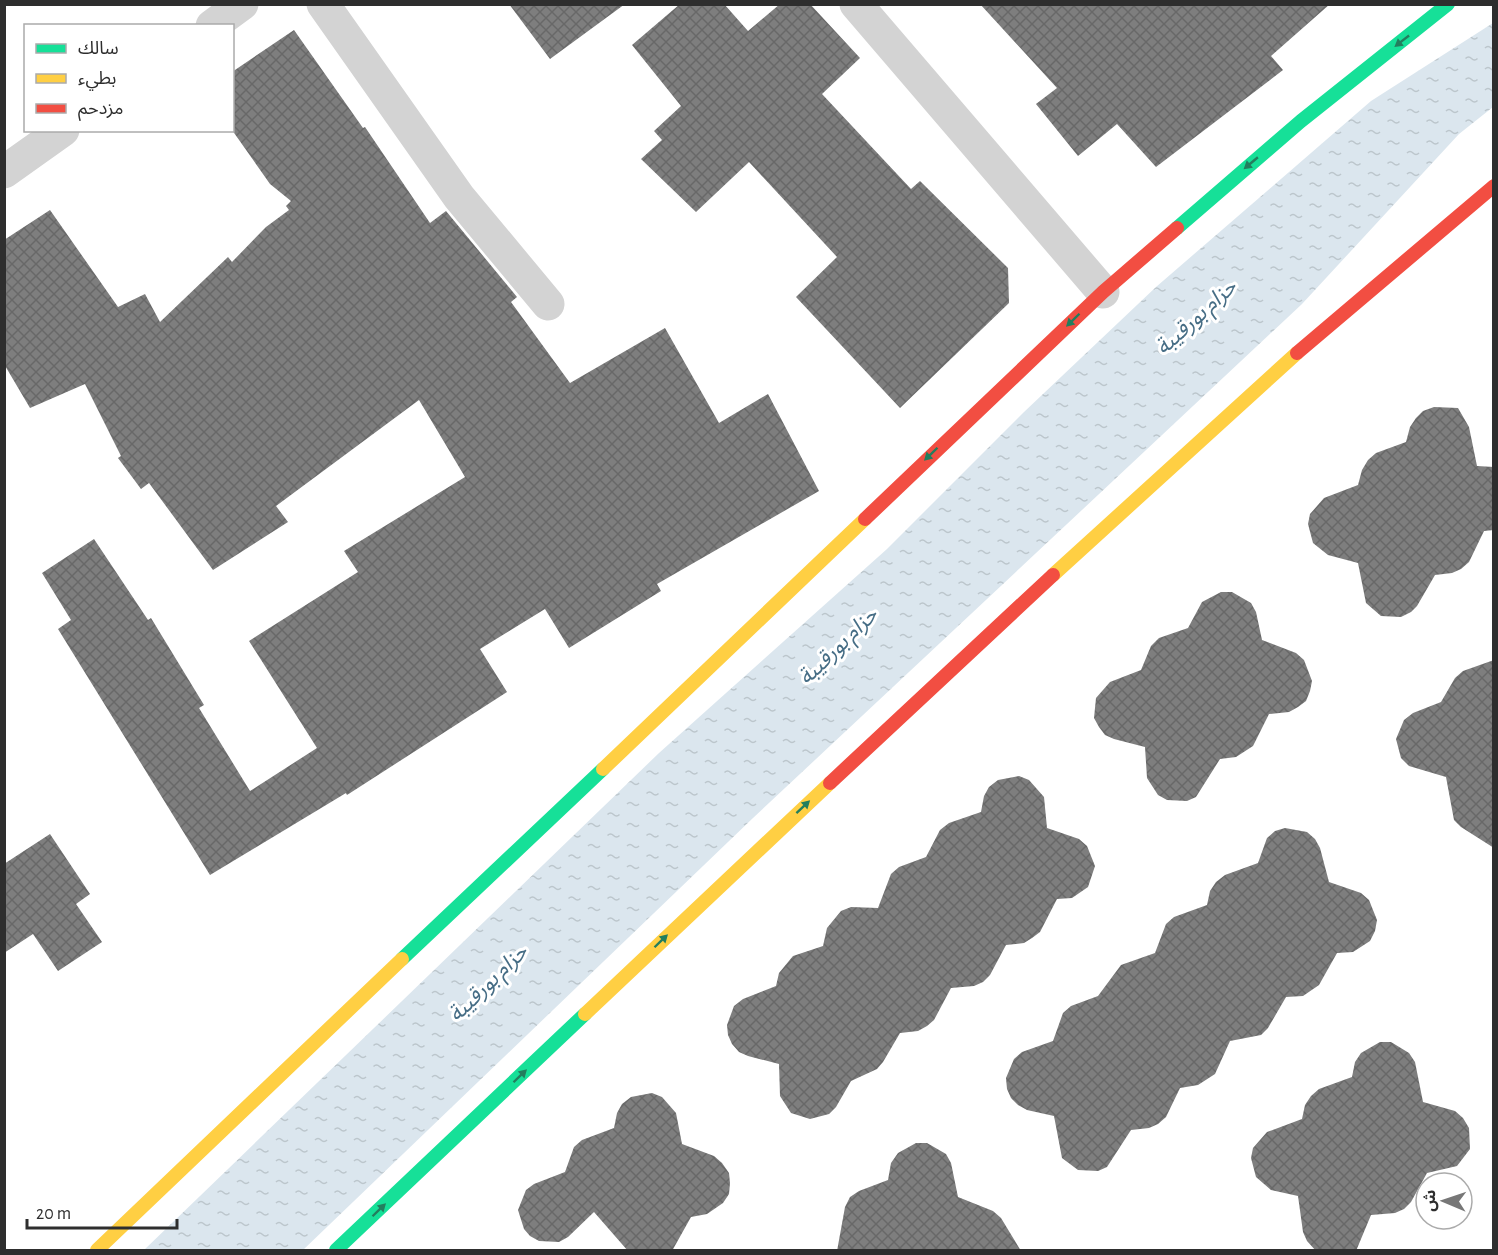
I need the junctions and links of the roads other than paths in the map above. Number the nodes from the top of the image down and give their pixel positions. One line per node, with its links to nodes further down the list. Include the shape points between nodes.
1 (242, 4): 5 (street)
2 (323, 4): 10 (street, via 459,197)
3 (856, 4): 9 (street)
4 (1448, 4): 9 (highway, one-way to 9, via 1301,121)
5 (216, 24)
6 (60, 132): 7 (street)
7 (4, 172)
8 (1494, 186): 12 (highway, one-way to 8, via 760,847 1241,400)
9 (1103, 291): 11 (highway, one-way to 11)
10 (548, 304)
11 (97, 1251)
12 (336, 1251)

